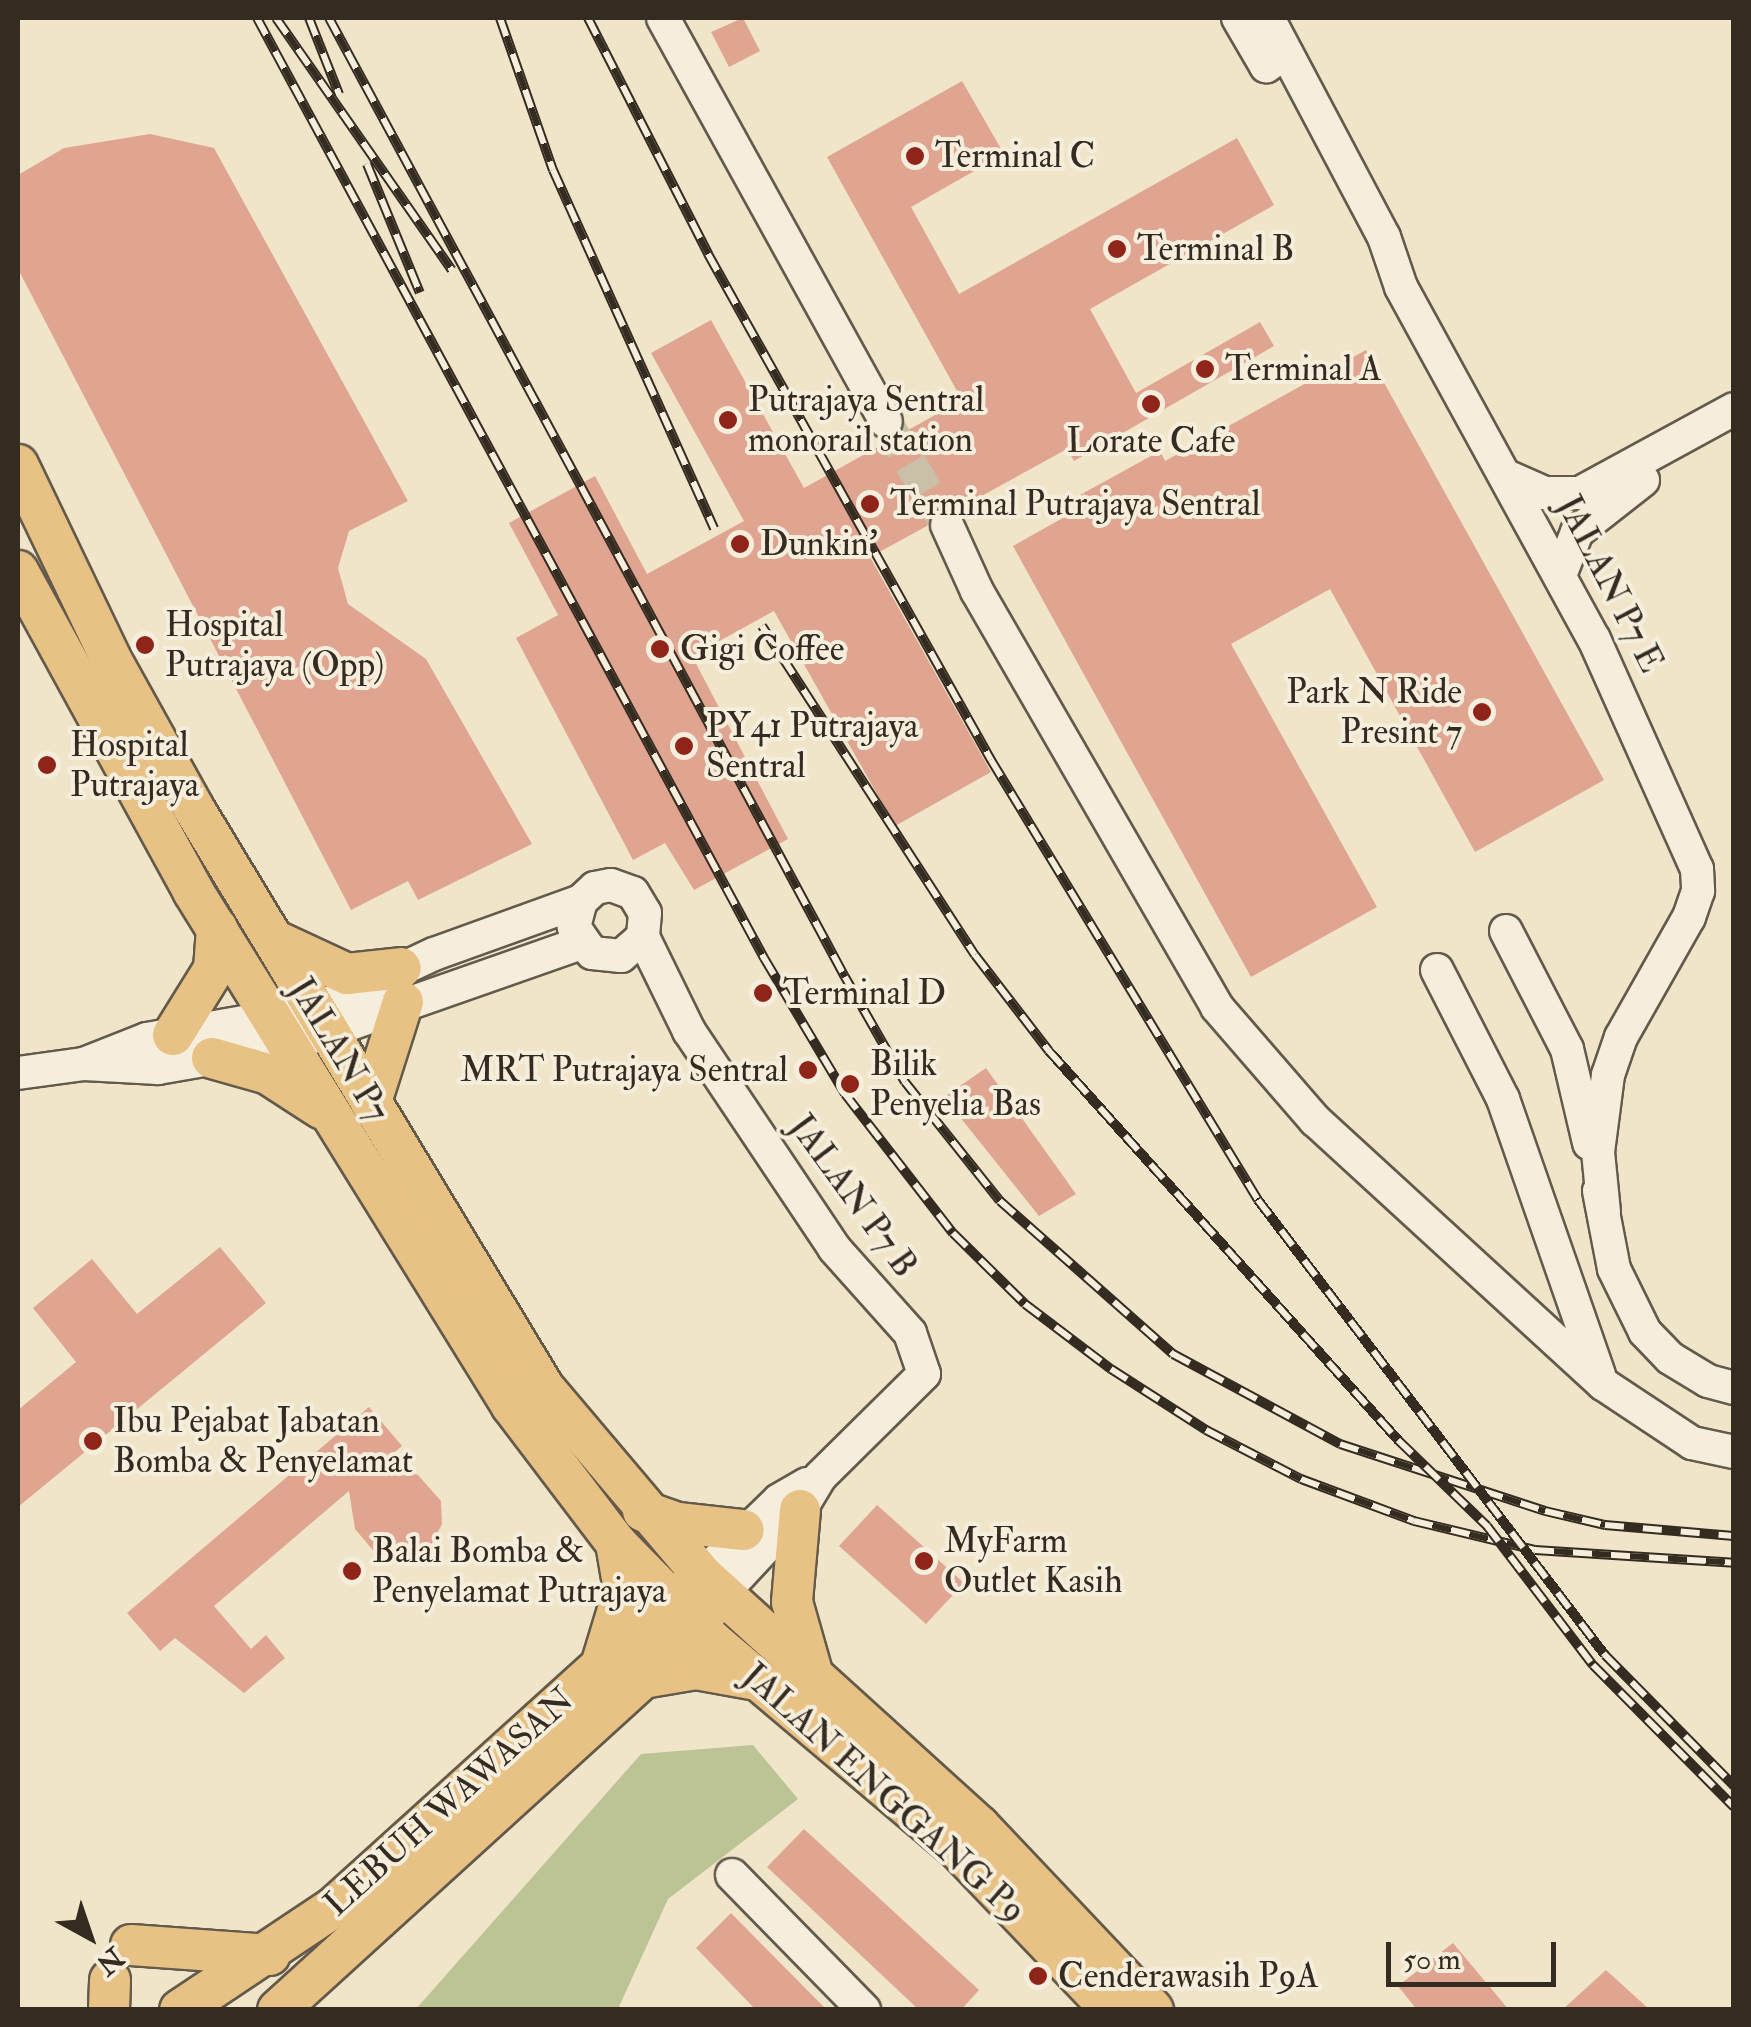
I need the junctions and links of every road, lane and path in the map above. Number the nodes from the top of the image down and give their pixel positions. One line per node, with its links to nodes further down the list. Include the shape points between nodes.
1 (664, 18): 6 (street)
2 (1238, 18): 4 (street, JALAN P7 E)
3 (1268, 18): 4 (street, JALAN P7 E)
4 (1276, 60): 9 (street, JALAN P7 E, via 1384,237 1401,287)
5 (1734, 409): 9 (street, via 1580,493 1544,493)
6 (886, 422)
7 (1734, 429): 12 (street, via 1607,502 1577,532)
8 (18, 464): 17 (main road, JALAN P7, via 114,663)
9 (1511, 478): 12 (street, JALAN P7 E)
10 (947, 525): 29 (street, via 977,591 1216,1008 1314,1120 1504,1286)
11 (18, 571): 14 (main road, JALAN P7)
12 (1561, 573): 28 (street, JALAN P7 E, via 1697,869 1698,891 1621,1037 1608,1076 1598,1152)
13 (580, 901): 16 (street, JALAN P7 B, via 595,888 626,889 645,913); 18 (street, via 574,927); 20 (street, JALAN P7 B)
14 (217, 928): 22 (main road, JALAN P7); 23 (main road, via 214,969)
15 (1506, 930): 28 (street, via 1567,1049)
16 (643, 936): 18 (street, JALAN P7 B, via 621,956 592,953); 32 (street, JALAN P7 B, via 688,1031 834,1248 910,1333 918,1353 924,1374 918,1385)
17 (270, 937): 20 (main road, via 346,974); 21 (main road, JALAN P7)
18 (581, 944): 20 (street, JALAN P7 B)
19 (1437, 970): 29 (street, via 1504,1099)
20 (402, 985): 21 (street, JALAN P7 B); 27 (main road)
21 (324, 1020): 22 (street, JALAN P7 B); 27 (main road, JALAN P7)
22 (282, 1032): 23 (street); 24 (street); 27 (main road, JALAN P7)
23 (173, 1034): 25 (street)
24 (212, 1058): 25 (street, via 158,1068); 27 (main road)
25 (84, 1064): 26 (street)
26 (18, 1074)
27 (354, 1111): 33 (main road, JALAN P7, via 544,1388); 35 (main road, JALAN P7, via 512,1406)
28 (1604, 1212): 30 (street, via 1614,1270 1645,1332 1670,1358)
29 (1602, 1384): 31 (street, via 1692,1443)
30 (1734, 1388)
31 (1731, 1452)
32 (810, 1493): 34 (street, JALAN P7 B, via 778,1500); 36 (street, JALAN P7 B); 38 (main road, via 792,1602)
33 (643, 1511): 34 (main road, via 706,1528); 36 (main road, JALAN P7)
34 (744, 1530): 36 (street, JALAN P7 B)
35 (616, 1543): 36 (main road, JALAN P7); 37 (main road, via 623,1604)
36 (699, 1599): 37 (main road, LEBUH WAWASAN); 38 (main road, JALAN ENGGANG P9); 39 (main road, LEBUH WAWASAN); 40 (main road, JALAN ENGGANG P9)
37 (600, 1667): 44 (main road, LEBUH WAWASAN, via 333,1908)
38 (814, 1677): 50 (main road, JALAN ENGGANG P9, via 979,1826)
39 (643, 1678): 40 (main road, via 696,1670); 42 (main road, LEBUH WAWASAN)
40 (759, 1680): 49 (main road, JALAN ENGGANG P9, via 956,1847)
41 (732, 1876): 48 (street)
42 (358, 1941): 46 (main road, LEBUH WAWASAN); 47 (main road)
43 (131, 1946): 44 (main road)
44 (270, 1955): 45 (main road, LEBUH WAWASAN)
45 (189, 2007)
46 (278, 2010)
47 (304, 2010)
48 (864, 2010)
49 (1112, 2010)
50 (1152, 2010)

